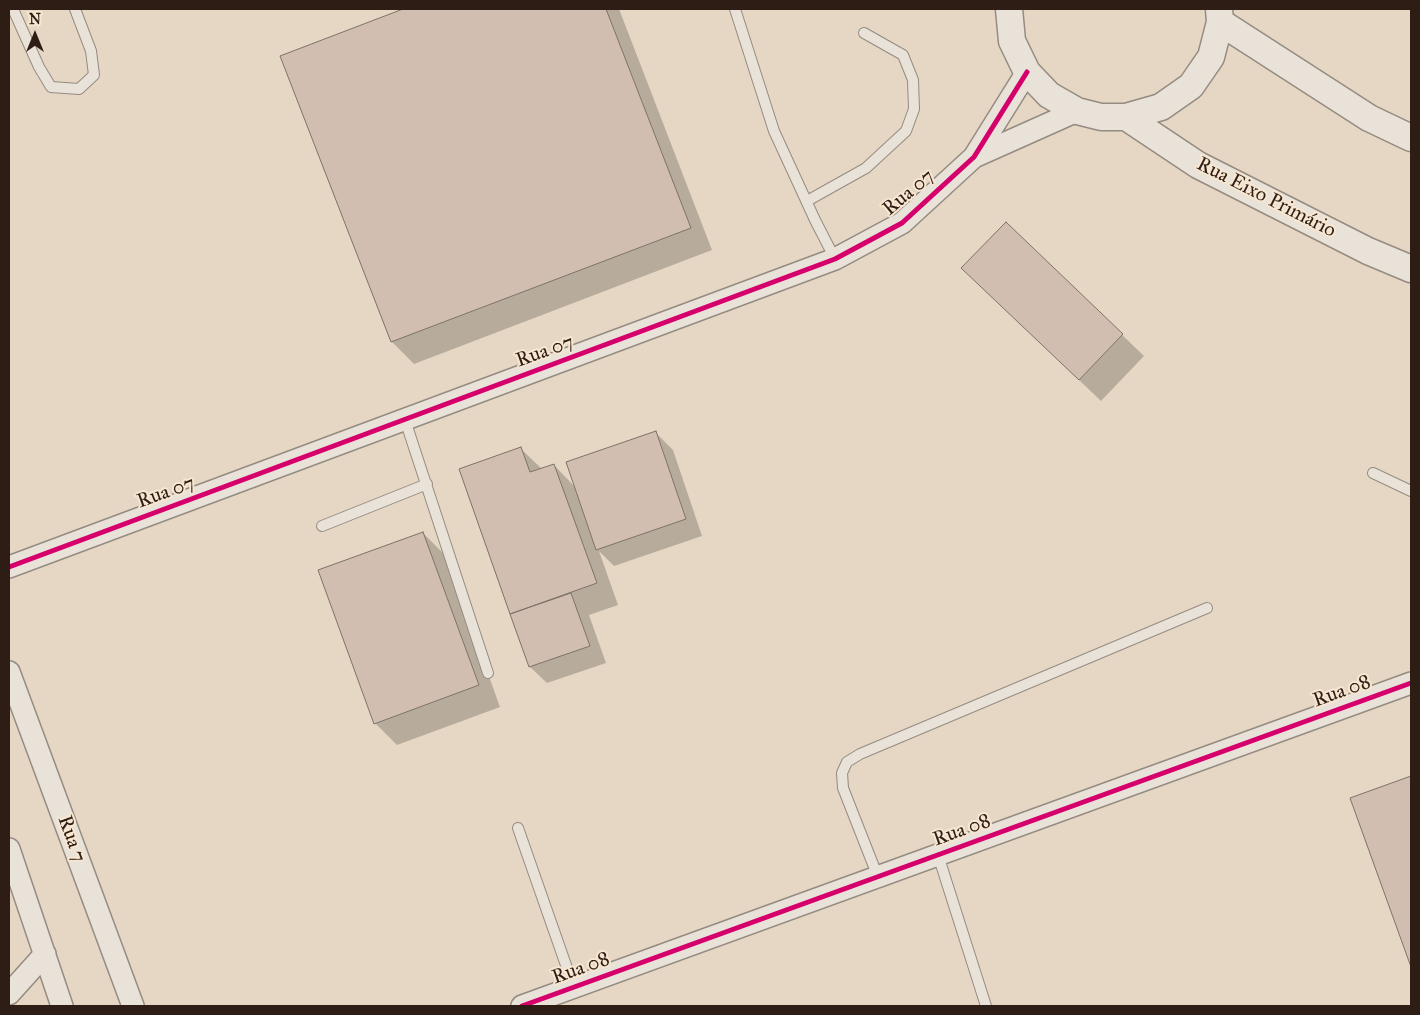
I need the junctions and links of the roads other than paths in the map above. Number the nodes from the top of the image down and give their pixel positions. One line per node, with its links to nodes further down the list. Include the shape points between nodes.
1 (13, 9): 2 (lane, via 51,87 79,89 94,74 91,51)
2 (74, 9)
3 (735, 9): 12 (lane, via 774,132)
4 (1009, 9): 7 (street, via 1012,41)
5 (1220, 15): 9 (street, via 1211,57 1190,86 1161,107); 10 (street, via 1369,118)
6 (864, 33): 12 (lane, via 903,55 913,80 914,109 906,132 866,168)
7 (1027, 72): 8 (street, via 1049,95); 11 (street, Rua 07)
8 (1077, 110): 9 (street, via 1101,117); 11 (street, Rua 07)
9 (1126, 117): 14 (street, Rua Eixo Primário, via 1198,165 1368,251)
10 (1411, 138)
11 (974, 157): 13 (street, Rua 07, via 902,223)
12 (807, 201): 13 (lane)
13 (836, 260): 15 (street, Rua 07)
14 (1411, 269)
15 (405, 420): 17 (lane); 20 (street, Rua 07)
16 (1373, 473): 18 (lane)
17 (426, 484): 19 (lane); 23 (lane)
18 (1411, 491)
19 (322, 526)
20 (9, 568)
21 (1207, 608): 28 (lane, via 847,762 842,772 843,788)
22 (9, 672): 33 (street, Rua 7)
23 (488, 673)
24 (1411, 683): 27 (street, Rua 08)
25 (518, 828): 30 (lane)
26 (9, 849): 29 (street)
27 (938, 855): 28 (street, Rua 08); 35 (lane)
28 (878, 877): 30 (street, Rua 08)
29 (45, 954): 31 (street); 32 (street)
30 (574, 988): 34 (street, Rua 08)
31 (9, 994)
32 (62, 1006)
33 (133, 1006)
34 (522, 1006)
35 (986, 1006)

